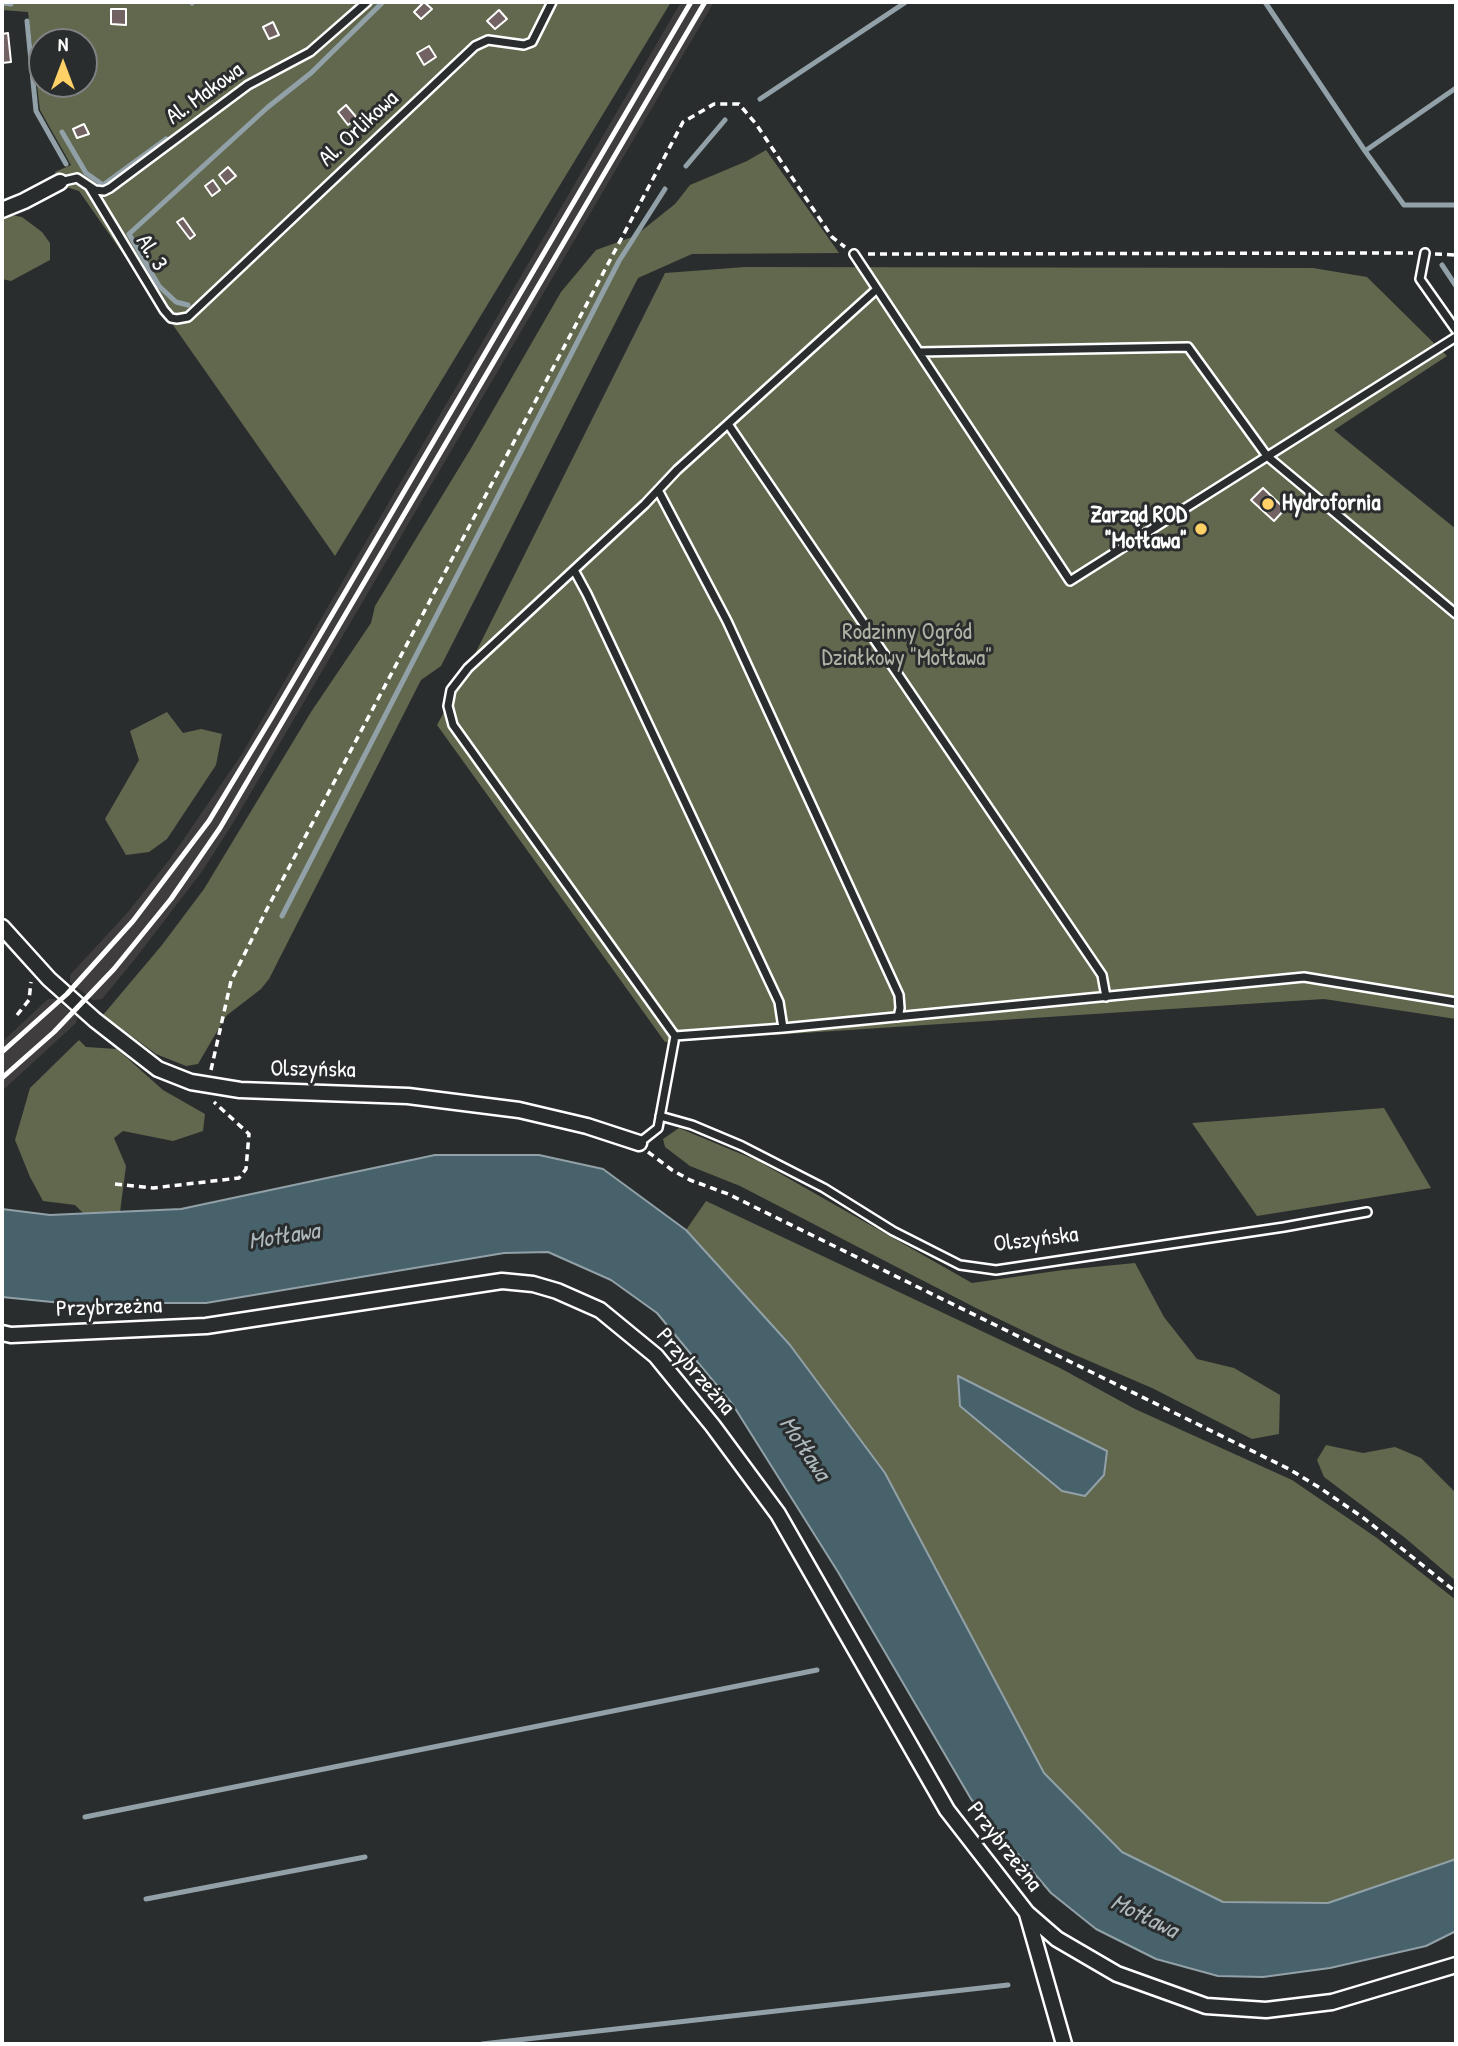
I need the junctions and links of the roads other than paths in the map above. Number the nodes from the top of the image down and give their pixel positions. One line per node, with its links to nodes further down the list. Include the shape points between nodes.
1 (367, 2): 4 (lane, Al. Makowa, via 310,52 248,85 110,188 104,191)
2 (552, 2): 9 (lane, Al. Orlikowa, via 533,42 524,46 488,40 475,46)
3 (60, 182): 4 (lane, Al. Makowa, via 77,178); 5 (street)
4 (89, 186): 9 (lane, Al. 3, via 164,310 177,319)
5 (2, 210)
6 (1425, 253): 10 (lane, via 1420,279)
7 (854, 254): 8 (lane)
8 (877, 289): 12 (lane); 13 (lane)
9 (192, 313)
10 (1456, 330)
11 (1456, 337): 14 (lane)
12 (919, 352): 14 (lane, via 1188,347); 14 (lane, via 1070,581)
13 (728, 424): 15 (lane); 19 (lane, via 1102,975)
14 (1267, 456): 17 (lane)
15 (658, 490): 16 (lane); 21 (lane, via 727,621 899,995)
16 (573, 570): 22 (lane, via 779,1002); 23 (lane, via 468,668 451,690 448,706 453,725)
17 (1456, 614)
18 (2, 927): 25 (street, Olszyńska, via 49,979 96,1020 158,1069 191,1082 240,1090 408,1096 519,1110)
19 (1106, 997): 20 (lane, via 1304,977); 21 (lane)
20 (1456, 1002)
21 (898, 1017): 22 (lane)
22 (783, 1028): 23 (lane)
23 (674, 1039): 24 (lane)
24 (660, 1116): 25 (lane, via 658,1128); 26 (lane, Olszyńska, via 743,1146 960,1265 996,1270)
25 (639, 1143)
26 (1367, 1212)
27 (2, 1333): 28 (street, Przybrzeżna, via 206,1326 502,1281 545,1287 600,1310 656,1356 778,1514 947,1810)
28 (1027, 1913): 29 (street, Przybrzeżna, via 1056,1938 1117,1974 1206,2006 1266,2010 1332,2002); 30 (street, Przybrzeżna)
29 (1456, 1965)
30 (1064, 2044)

